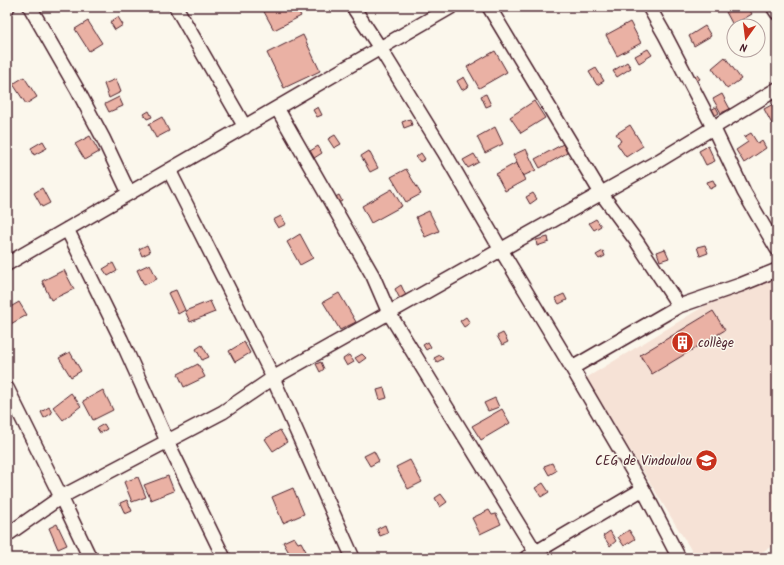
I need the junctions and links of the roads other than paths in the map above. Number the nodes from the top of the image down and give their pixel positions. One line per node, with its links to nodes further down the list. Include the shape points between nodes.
1 (30, 7): 15 (street, via 77,89)
2 (176, 7): 12 (street)
3 (353, 7): 9 (street)
4 (451, 7): 9 (street)
5 (489, 7): 16 (street)
6 (649, 7): 13 (street)
7 (773, 7): 8 (street)
8 (777, 13)
9 (380, 48): 11 (street); 18 (street)
10 (777, 89): 13 (street)
11 (277, 108): 12 (street); 23 (street, via 373,276)
12 (245, 127): 14 (street)
13 (713, 128): 16 (street); 19 (street, via 744,192)
14 (169, 170): 15 (street); 25 (street)
15 (129, 193): 17 (street)
16 (601, 193): 18 (street); 22 (street)
17 (66, 229): 20 (street); 27 (street, via 121,339)
18 (501, 250): 23 (street); 24 (street)
19 (777, 250)
20 (7, 264)
21 (777, 270): 22 (street)
22 (679, 306): 24 (street)
23 (389, 313): 25 (street); 31 (street)
24 (572, 368): 28 (street)
25 (274, 378): 27 (street, via 223,412); 34 (street)
26 (7, 388): 29 (street)
27 (167, 441): 29 (street); 33 (street)
28 (643, 489): 31 (street); 35 (street)
29 (61, 497): 30 (street); 32 (street)
30 (7, 535)
31 (534, 556)
32 (90, 558)
33 (224, 558)
34 (353, 558)
35 (679, 558)

